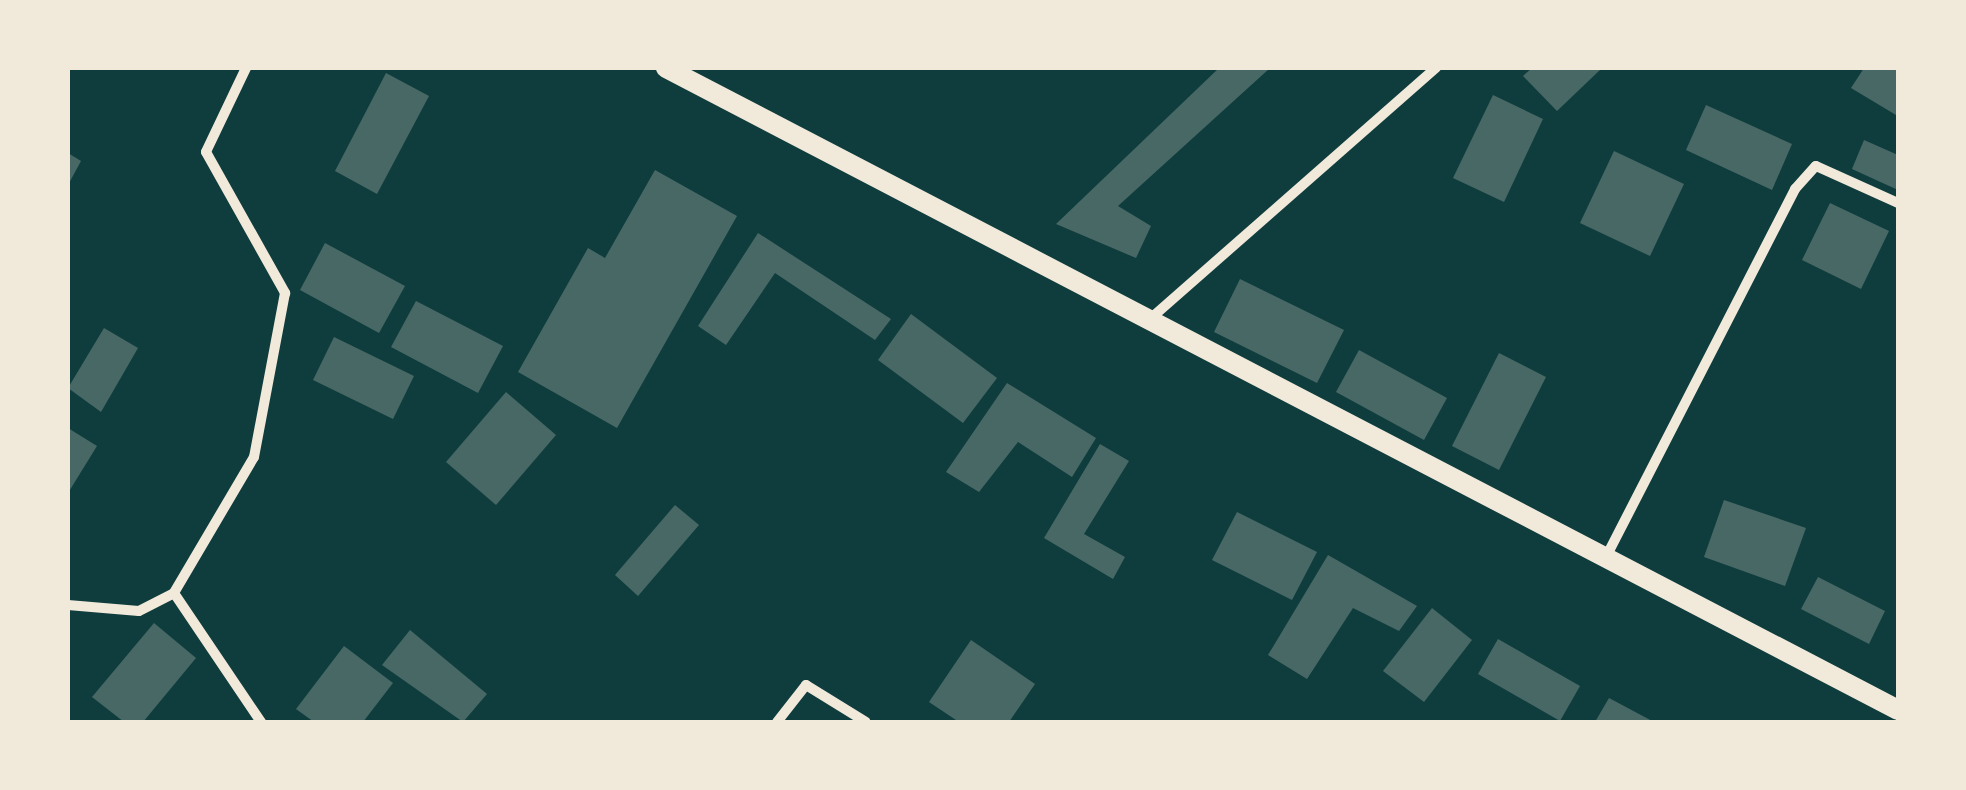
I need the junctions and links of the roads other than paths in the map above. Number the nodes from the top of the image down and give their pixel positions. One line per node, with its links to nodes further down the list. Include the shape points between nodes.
1 (246, 68): 7 (street, via 206,152 284,293 254,457)
2 (666, 68): 5 (main road)
3 (1436, 68): 5 (street)
4 (1898, 204): 6 (street, via 1816,166 1795,189)
5 (1149, 320): 6 (main road)
6 (1606, 558): 9 (main road)
7 (174, 593): 8 (street, via 106,615); 10 (street)
8 (68, 606)
9 (1898, 710)
10 (261, 722)
11 (777, 722): 12 (street, via 806,684)
12 (866, 722)

